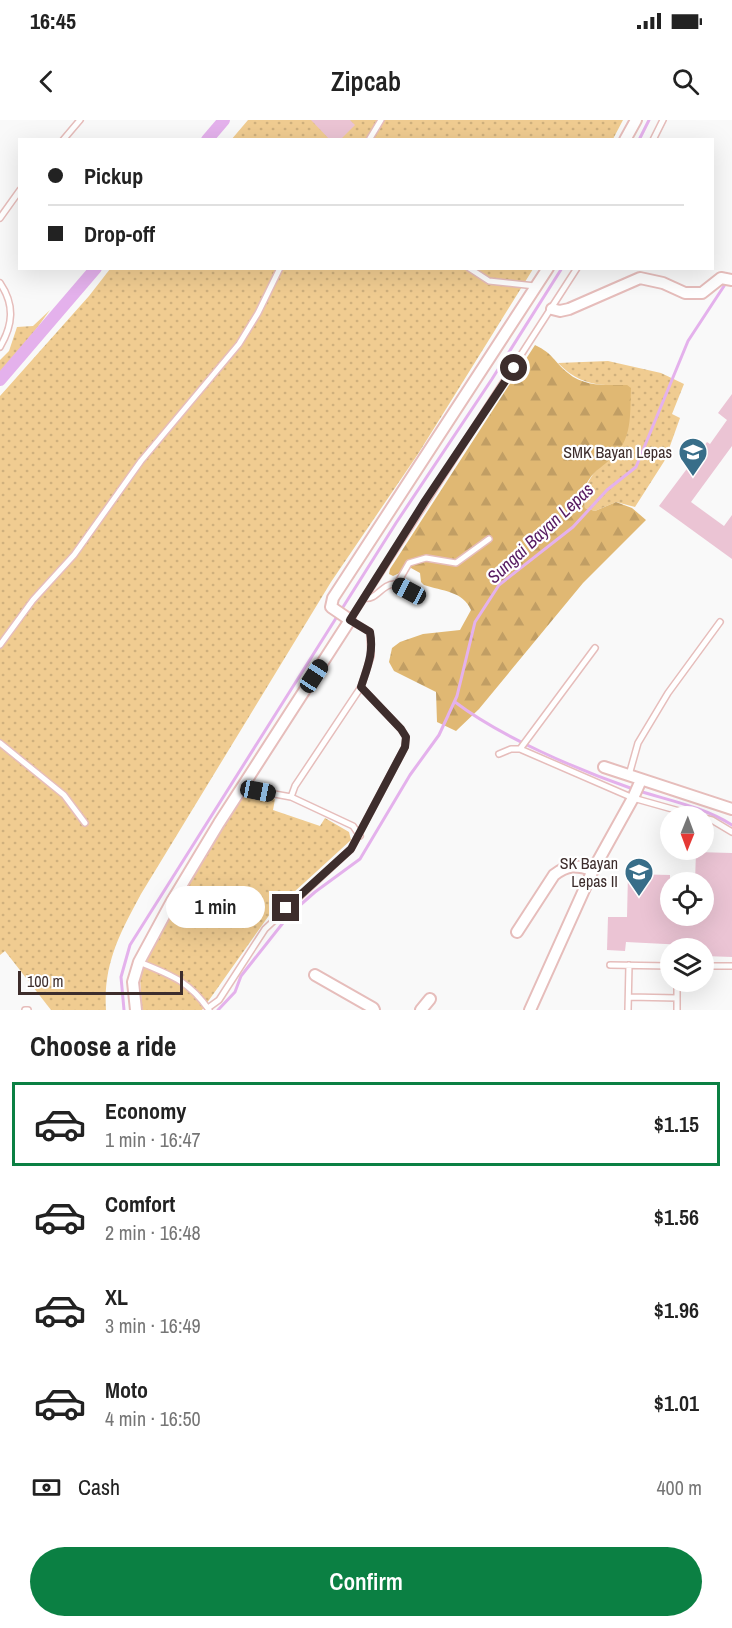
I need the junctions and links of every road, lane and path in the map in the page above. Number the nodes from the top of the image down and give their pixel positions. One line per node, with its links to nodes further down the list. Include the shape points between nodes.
1 (80, 120): 5 (lane)
2 (381, 120): 6 (lane)
3 (636, 120): 7 (street)
4 (663, 120): 8 (lane)
5 (65, 138)
6 (370, 138)
7 (626, 138)
8 (654, 138)
9 (18, 193): 10 (lane)
10 (0, 218)
11 (279, 270): 26 (lane, via 239,344 141,461 74,555 33,600)
12 (472, 270): 17 (lane, via 489,281)
13 (547, 270): 17 (street)
14 (576, 270): 18 (lane)
15 (728, 279): 18 (street, via 721,278 702,293 685,293 640,278 569,309)
16 (0, 283): 19 (lane, via 12,315)
17 (537, 286): 24 (street, via 330,603)
18 (552, 309): 23 (lane)
19 (0, 347)
20 (489, 540): 21 (lane, via 456,563 426,558 409,563)
21 (397, 584): 22 (lane); 23 (lane, via 389,585 372,598)
22 (421, 597)
23 (364, 598): 24 (lane)
24 (348, 619): 28 (lane, via 370,632 372,656); 34 (street)
25 (720, 622): 33 (lane, via 668,693 638,743)
26 (0, 645)
27 (595, 648): 30 (lane)
28 (361, 687): 36 (lane, via 295,786); 42 (lane, via 406,737 405,747)
29 (0, 743): 40 (lane, via 64,795)
30 (522, 746): 31 (lane); 35 (lane)
31 (499, 754)
32 (604, 766): 33 (street)
33 (629, 775): 35 (street)
34 (241, 788): 36 (lane); 45 (street)
35 (637, 789): 37 (lane); 38 (street); 43 (street)
36 (291, 798): 42 (lane, via 353,826)
37 (675, 806)
38 (732, 809)
39 (714, 821): 41 (lane)
40 (85, 823)
41 (732, 832)
42 (360, 836): 56 (lane, via 351,849 265,928 219,1000)
43 (593, 870): 44 (street, via 576,865 554,875); 60 (street)
44 (517, 932)
45 (140, 962): 56 (lane, via 195,991); 57 (street, via 133,982)
46 (610, 965): 47 (lane)
47 (629, 965): 48 (lane); 53 (lane)
48 (660, 966)
49 (714, 966): 50 (lane)
50 (732, 966)
51 (315, 975): 58 (street)
52 (677, 992): 54 (lane)
53 (628, 997): 54 (lane); 61 (lane)
54 (677, 998): 62 (lane)
55 (430, 999): 59 (street)
56 (209, 1009)
57 (136, 1010)
58 (374, 1010)
59 (422, 1010)
60 (530, 1010)
61 (628, 1010)
62 (677, 1010)

